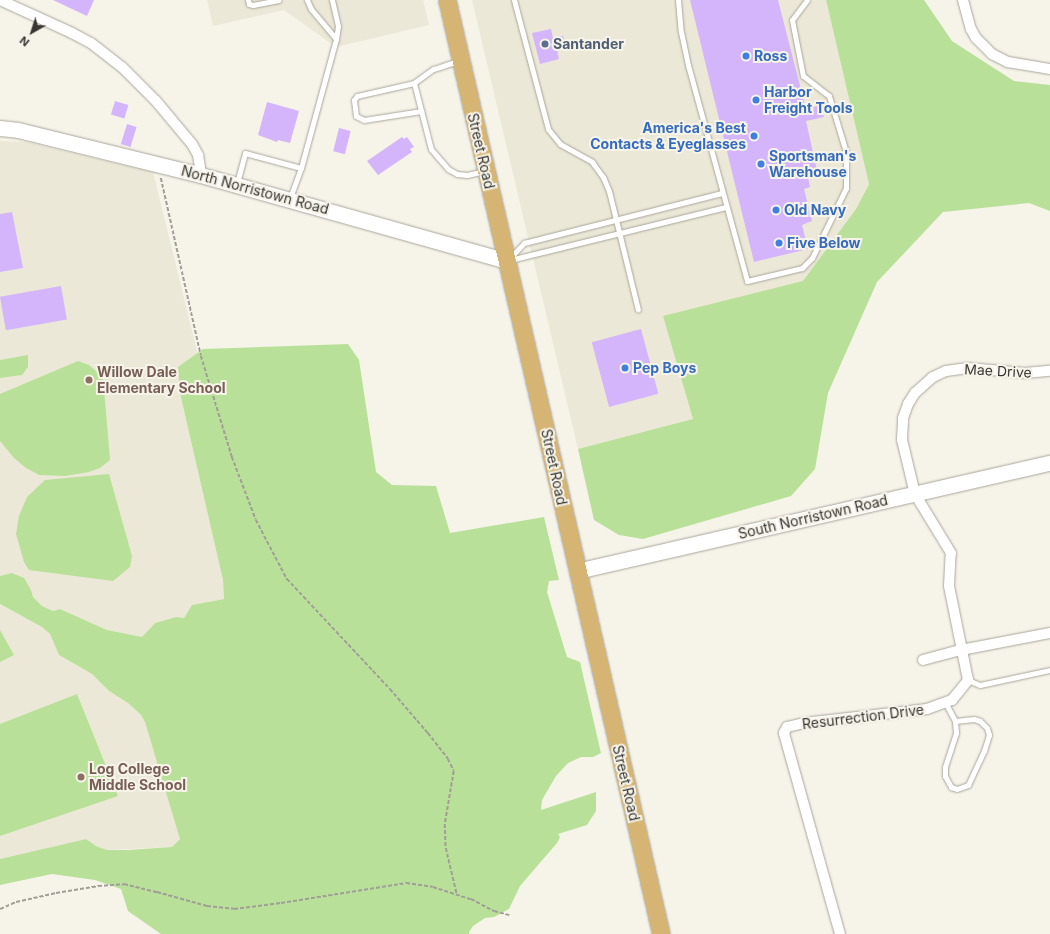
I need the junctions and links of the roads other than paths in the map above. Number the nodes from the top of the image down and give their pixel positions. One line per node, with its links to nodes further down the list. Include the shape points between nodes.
1 (0, 0): 19 (street, via 72,33 122,67 156,101 192,144 198,155)
2 (248, 0): 3 (lane, via 249,4 253,5)
3 (279, 0)
4 (307, 0): 11 (lane, via 310,9)
5 (332, 0): 11 (lane, via 338,26)
6 (447, 0): 12 (main road, Street Road)
7 (514, 0): 24 (lane, via 548,129 560,144 586,158 599,170 609,191)
8 (678, 0): 21 (lane, via 687,60)
9 (807, 0): 23 (lane, via 792,20 803,76 829,96 846,152 846,188 812,258 802,268 747,281)
10 (963, 0): 13 (street, via 971,30 992,54 1008,62)
11 (336, 39): 17 (lane)
12 (460, 61): 14 (lane, via 433,69); 18 (main road, Street Road)
13 (1050, 69)
14 (414, 83): 15 (lane); 15 (lane, via 357,96 354,100 356,116 364,120)
15 (421, 111): 18 (lane, via 431,149 442,163 456,174)
16 (0, 128): 19 (street, North Norristown Road, via 41,135)
17 (301, 168): 20 (lane, via 245,153); 22 (lane)
18 (486, 171): 26 (main road, Street Road)
19 (201, 174): 20 (street, North Norristown Road)
20 (237, 184): 22 (street, North Norristown Road)
21 (722, 194): 23 (lane); 24 (lane)
22 (290, 198): 26 (street, North Norristown Road)
23 (726, 206): 25 (lane)
24 (615, 220): 25 (lane); 26 (lane, via 524,243)
25 (618, 232): 26 (lane); 27 (lane)
26 (507, 261): 31 (main road, Street Road)
27 (638, 310)
28 (1050, 371): 30 (street, Mae Drive, via 1025,374 955,369 933,377 922,385 908,404 902,431)
29 (1050, 464): 30 (street, South Norristown Road)
30 (915, 494): 31 (street, South Norristown Road); 33 (street, via 951,553 949,586)
31 (577, 571): 39 (main road, Street Road)
32 (1050, 633): 33 (street)
33 (961, 650): 34 (street); 36 (street)
34 (923, 660)
35 (1050, 670): 36 (lane, via 980,686)
36 (968, 680): 37 (street, Resurrection Drive, via 952,700)
37 (945, 702): 38 (lane); 40 (street, Resurrection Drive, via 927,709 804,723 787,727 784,733)
38 (955, 721): 38 (lane, via 956,733 945,776 951,787 957,789 968,785 989,735 988,728 980,721)
39 (661, 934)
40 (840, 934)

